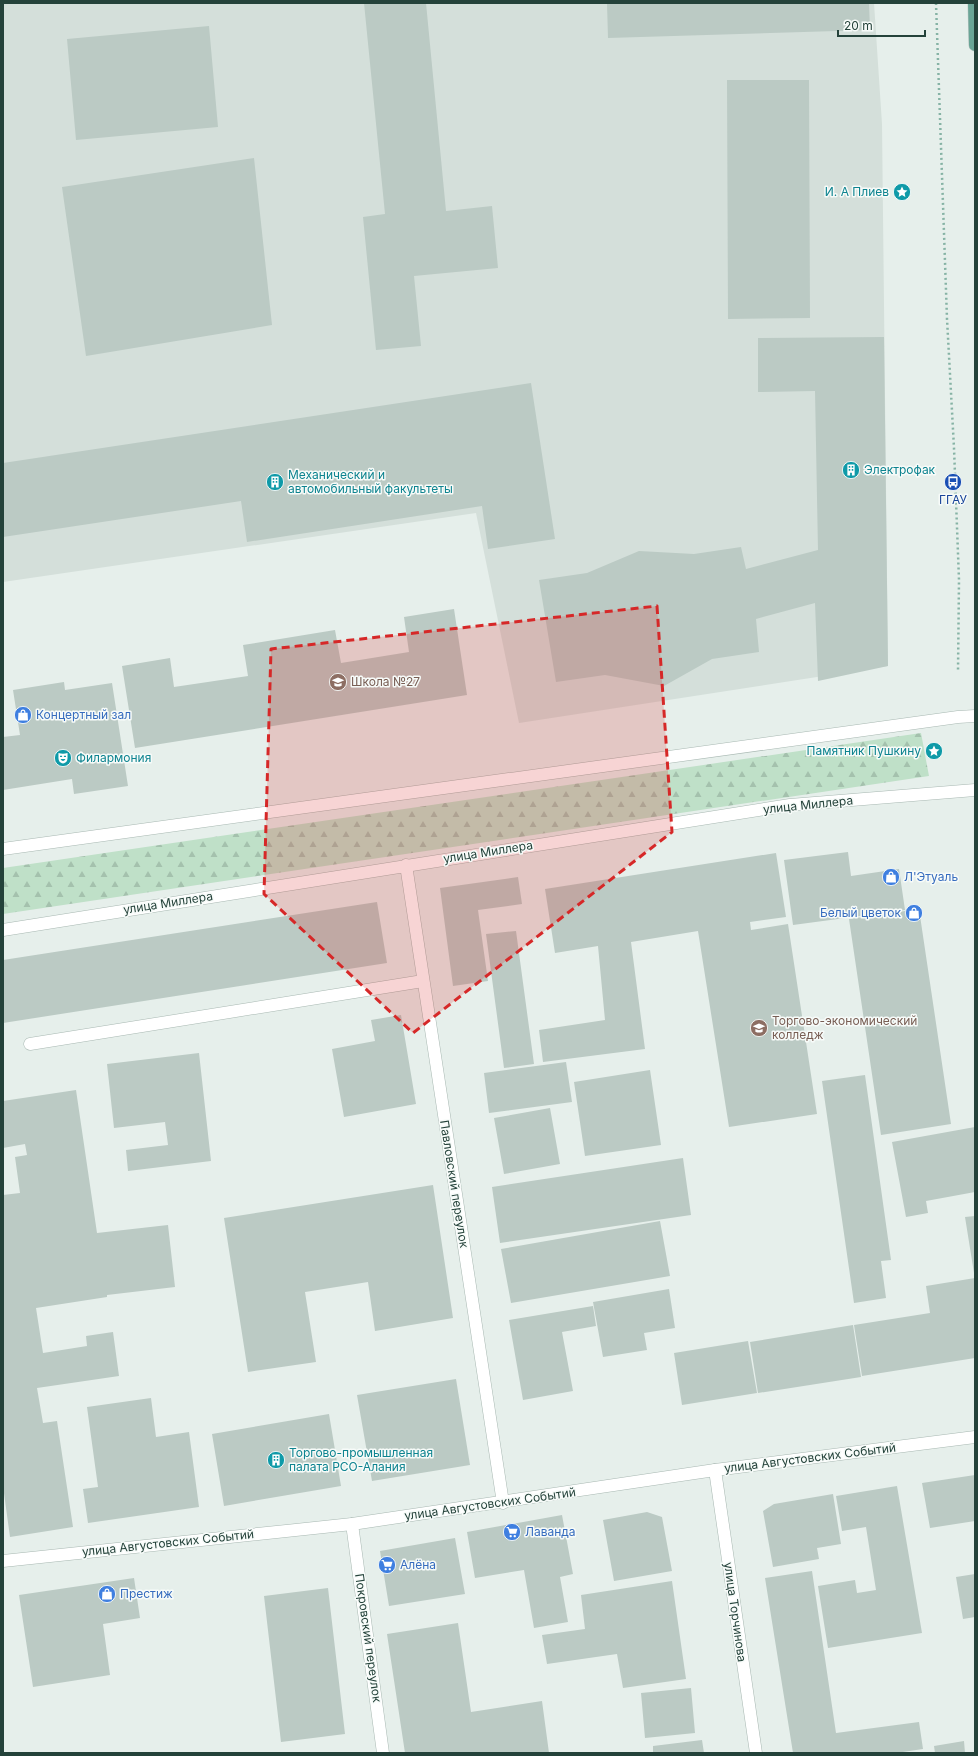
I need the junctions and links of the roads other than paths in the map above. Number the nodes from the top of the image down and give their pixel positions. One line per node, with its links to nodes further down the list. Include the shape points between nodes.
1 (974, 3): 2 (main road)
2 (975, 45)
3 (975, 716): 5 (street)
4 (975, 790): 6 (street, улица Миллера, via 790,805)
5 (3, 849)
6 (406, 865): 7 (street, улица Миллера); 8 (street, Павловский переулок)
7 (3, 930)
8 (423, 981): 9 (street); 12 (street, Павловский переулок)
9 (30, 1044)
10 (975, 1436): 11 (street, улица Августовских Событий)
11 (715, 1470): 12 (street, улица Августовских Событий); 16 (street, улица Торчинова)
12 (503, 1502): 13 (street, улица Августовских Событий)
13 (352, 1524): 14 (street, улица Августовских Событий); 15 (street, Покровский переулок)
14 (3, 1561)
15 (383, 1753)
16 (756, 1753)

